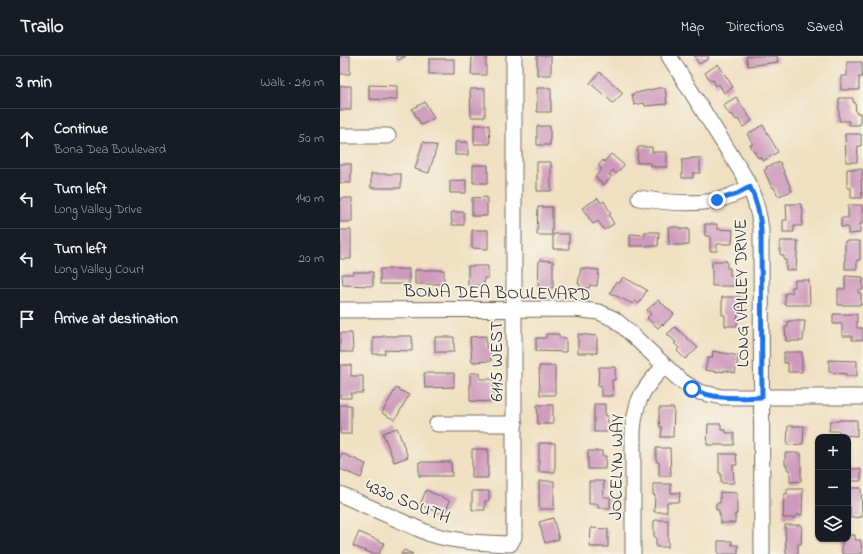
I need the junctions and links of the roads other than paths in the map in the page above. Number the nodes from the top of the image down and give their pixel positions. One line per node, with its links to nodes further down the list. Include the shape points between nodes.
1 (514, 56): 7 (street, 6115 WEST)
2 (669, 56): 5 (street, LONG VALLEY DRIVE)
3 (340, 136): 4 (street)
4 (388, 136)
5 (750, 187): 6 (street, via 726,198 708,201 662,202); 10 (street, LONG VALLEY DRIVE, via 757,205 761,230)
6 (639, 198)
7 (514, 309): 8 (street, BONA DEA BOULEVARD); 9 (street, BONA DEA BOULEVARD, via 575,309 608,315 621,324); 13 (street, 6115 WEST)
8 (340, 310)
9 (664, 366): 10 (street, BONA DEA BOULEVARD, via 686,386 699,392 722,397); 16 (street, JOCELYN WAY, via 643,391 635,412)
10 (762, 397): 11 (street, BONA DEA BOULEVARD); 17 (street, LONG VALLEY DRIVE)
11 (863, 397)
12 (437, 424): 13 (street)
13 (515, 424): 15 (street, 6115 WEST, via 515,530)
14 (340, 494): 15 (street, 4330 SOUTH, via 430,534 469,542)
15 (510, 544)
16 (634, 554)
17 (762, 554)

